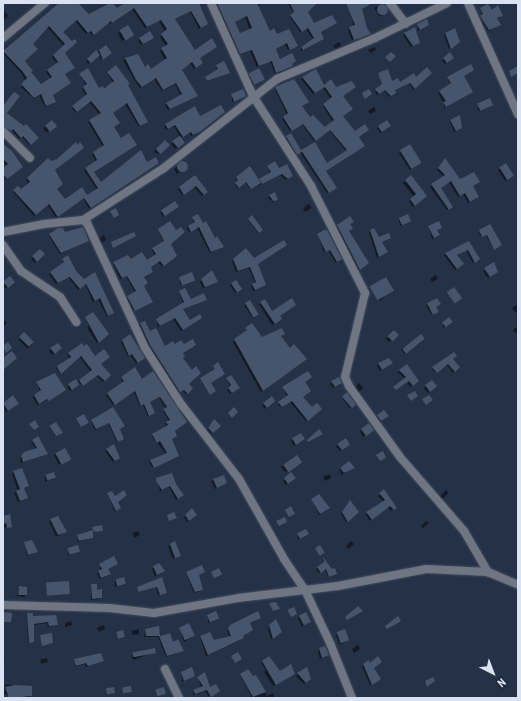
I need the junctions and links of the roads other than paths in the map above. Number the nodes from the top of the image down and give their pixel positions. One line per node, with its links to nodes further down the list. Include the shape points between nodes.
1 (44, 3): 7 (street)
2 (211, 3): 8 (street)
3 (390, 3): 6 (street)
4 (447, 3): 6 (street)
5 (468, 3): 9 (street)
6 (406, 24): 8 (street, via 277,79)
7 (3, 38)
8 (253, 96): 12 (street, via 164,168); 16 (street, via 309,182 365,294 345,377 349,386 400,457 464,531)
9 (518, 114)
10 (3, 131): 11 (street)
11 (30, 158)
12 (83, 220): 13 (street); 18 (street, via 92,229 145,348 180,404 239,479)
13 (3, 232)
14 (3, 245): 15 (street, via 22,271 60,297)
15 (76, 322)
16 (488, 572): 17 (street); 18 (street, via 426,569)
17 (518, 584)
18 (305, 590): 19 (street, via 154,613 102,608); 22 (street)
19 (3, 605)
20 (166, 669): 21 (street)
21 (179, 698)
22 (352, 698)

